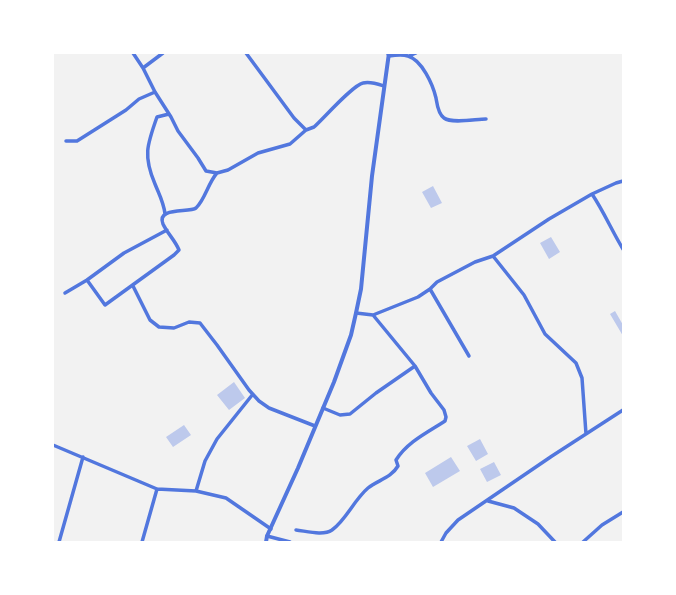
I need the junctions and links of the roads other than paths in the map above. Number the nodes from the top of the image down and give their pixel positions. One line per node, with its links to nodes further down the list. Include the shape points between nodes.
1 (133, 53): 7 (street)
2 (164, 53): 7 (street)
3 (246, 53): 12 (street, via 294,118)
4 (416, 53): 6 (street)
5 (389, 54): 6 (street); 8 (street)
6 (409, 56): 11 (street, via 428,77 443,118 452,121)
7 (143, 68): 9 (street)
8 (384, 86): 12 (street, via 369,82 353,88 314,127); 25 (street)
9 (155, 92): 10 (street); 13 (street, via 139,99 77,141)
10 (169, 114): 14 (street, via 206,171); 17 (street, via 156,117 147,152 150,172)
11 (486, 119)
12 (306, 130): 14 (street, via 290,144 258,153 228,170)
13 (66, 141)
14 (217, 173): 17 (street, via 195,209)
15 (623, 181): 16 (street)
16 (592, 194): 19 (street); 20 (street)
17 (165, 214): 18 (street, via 162,218)
18 (167, 230): 21 (street, via 124,253); 22 (street, via 179,250)
19 (623, 250)
20 (493, 256): 23 (street, via 475,262 437,282); 33 (street, via 524,295 545,334 576,363 582,378)
21 (87, 280): 22 (street, via 105,305); 24 (street)
22 (133, 286): 29 (street, via 150,320 160,327 174,328 188,322 200,323)
23 (430, 289): 26 (street, via 418,297); 27 (street)
24 (65, 293)
25 (356, 313): 26 (street); 30 (street, via 345,354)
26 (373, 315): 28 (street)
27 (469, 356)
28 (415, 366): 30 (street, via 350,414 340,415); 41 (street, via 444,410 445,420 411,443 396,460 398,466 395,471 370,486 332,530 323,533)
29 (253, 394): 32 (street, via 269,408); 37 (street, via 217,438 205,461)
30 (323, 408): 32 (street)
31 (623, 410): 33 (street)
32 (315, 426): 40 (street)
33 (586, 434): 38 (street)
34 (53, 445): 35 (street)
35 (83, 457): 36 (street); 43 (street)
36 (157, 489): 37 (street); 44 (street)
37 (196, 491): 40 (street, via 226,498)
38 (488, 501): 47 (street, via 458,520); 48 (street, via 514,508 538,524)
39 (623, 512): 49 (street)
40 (271, 529): 42 (street)
41 (296, 530)
42 (267, 536): 45 (street); 46 (street)
43 (59, 542)
44 (142, 542)
45 (266, 542)
46 (290, 542)
47 (441, 542)
48 (555, 542)
49 (583, 542)

